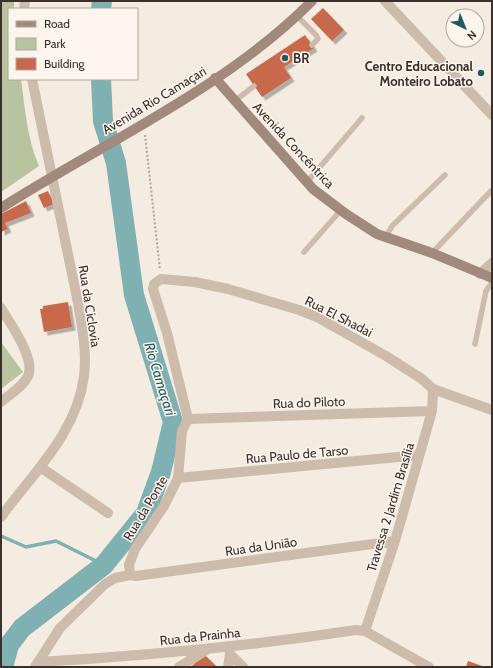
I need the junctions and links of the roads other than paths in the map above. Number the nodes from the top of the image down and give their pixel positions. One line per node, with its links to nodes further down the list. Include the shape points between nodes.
1 (312, 1): 3 (street, Avenida Rio Camaçari)
2 (385, 1): 9 (street)
3 (297, 16): 4 (lane, via 316,35 318,39); 5 (street, Avenida Rio Camaçari)
4 (312, 45)
5 (215, 78): 8 (street, Avenida Concêntrica); 12 (street, Avenida Rio Camaçari)
6 (32, 80): 12 (street, Rua da Ciclovia)
7 (254, 86): 8 (lane)
8 (236, 100): 13 (street, Avenida Concêntrica)
9 (492, 115)
10 (362, 118): 13 (lane)
11 (445, 175): 17 (lane, via 392,226)
12 (52, 176): 15 (street, Avenida Rio Camaçari); 32 (street, Rua da Ciclovia, via 83,332 84,376 75,410 60,442)
13 (307, 182): 16 (street, Avenida Concêntrica)
14 (491, 191): 19 (lane)
15 (1, 208)
16 (340, 210): 17 (street, Avenida Concêntrica); 18 (lane)
17 (386, 237): 19 (street, Avenida Concêntrica)
18 (304, 252)
19 (432, 253): 21 (street, Avenida Concêntrica)
20 (492, 263): 21 (street)
21 (480, 274): 22 (street, Avenida Concêntrica)
22 (492, 278)
23 (492, 282): 25 (lane, via 486,292)
24 (1, 308): 27 (street, via 22,344 29,366 28,375 22,384)
25 (475, 344)
26 (433, 389): 28 (street, Rua El Shadai); 29 (street, Travessa 2 Jardim Brasília); 30 (street, Rua El Shadai, via 386,356 311,315 228,289 188,281 161,279 154,284 153,289 167,333)
27 (1, 402)
28 (492, 410)
29 (432, 411): 30 (street, Rua do Piloto); 31 (street, Travessa 2 Jardim Brasília)
30 (188, 419): 33 (street, Rua da Ponte, via 182,432)
31 (419, 455): 33 (street, Rua Paulo de Tarso); 36 (street, Travessa 2 Jardim Brasília)
32 (40, 467): 34 (street); 35 (street, Rua da Ciclovia)
33 (178, 478): 37 (street, Rua da Ponte, via 164,506 134,549 129,565)
34 (108, 513)
35 (1, 517)
36 (396, 540): 37 (street, Rua da União); 38 (street, Travessa 2 Jardim Brasília)
37 (130, 575): 41 (street, via 115,578 106,584 60,628)
38 (365, 631): 40 (street, Rua da Prainha, via 356,630); 45 (street)
39 (209, 649): 40 (street, Rua da Prainha); 41 (street, Rua da Prainha); 43 (street)
40 (229, 650): 42 (street); 44 (street)
41 (36, 664)
42 (242, 666)
43 (179, 667)
44 (228, 667)
45 (429, 667)

